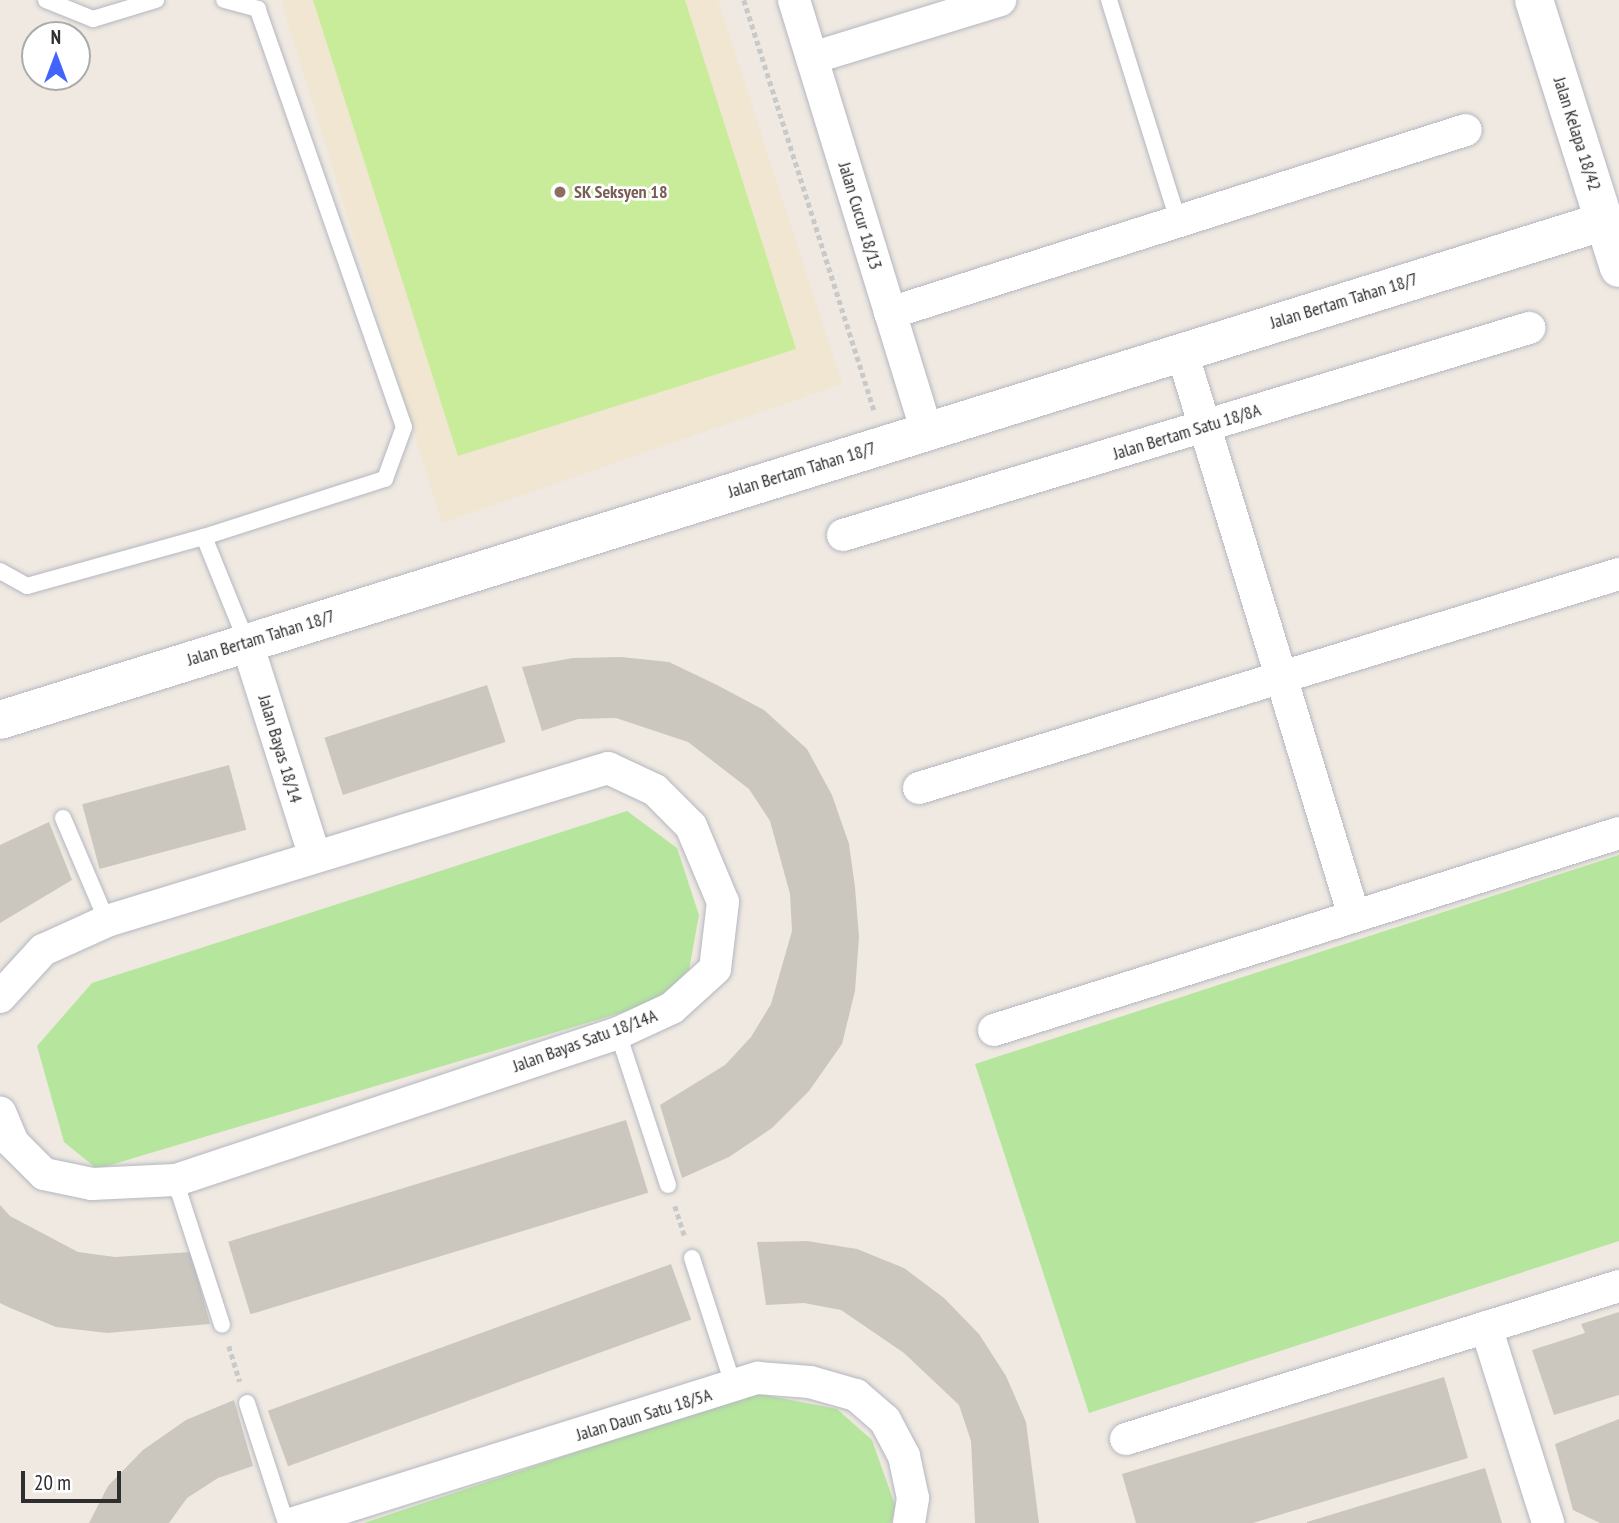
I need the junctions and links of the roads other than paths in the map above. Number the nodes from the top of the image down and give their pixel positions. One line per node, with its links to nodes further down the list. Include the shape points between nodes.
1 (46, 0): 2 (lane, via 93,19)
2 (156, 0)
3 (224, 0): 19 (lane, via 258,9 404,427 385,479)
4 (794, 0): 8 (street, Jalan Cucur 18/13)
5 (1000, 0): 8 (street)
6 (1109, 0): 11 (lane)
7 (1534, 0): 10 (street, Jalan Kelapa 18/42)
8 (812, 58): 13 (street, Jalan Cucur 18/13)
9 (1466, 130): 11 (street)
10 (1605, 220): 12 (street, Jalan Kelapa 18/42); 15 (street, Jalan Bertam Tahan 18/7)
11 (1179, 224): 13 (street)
12 (1619, 268)
13 (890, 313): 17 (street, Jalan Cucur 18/13)
14 (1529, 328): 16 (street, Jalan Bertam Satu 18/8A)
15 (1182, 352): 16 (street); 17 (street, Jalan Bertam Tahan 18/7)
16 (1208, 426): 18 (street, Jalan Bertam Satu 18/8A); 23 (street)
17 (927, 431): 22 (street, Jalan Bertam Tahan 18/7)
18 (844, 535)
19 (204, 537): 20 (lane, via 27,586); 22 (lane)
20 (0, 571)
21 (1619, 574): 23 (street)
22 (247, 643): 24 (street, Jalan Bertam Tahan 18/7); 28 (street, Jalan Bayas 18/14)
23 (1283, 677): 25 (street); 29 (street)
24 (0, 720)
25 (919, 788)
26 (63, 818): 30 (lane)
27 (1619, 833): 29 (street)
28 (314, 854): 30 (street, Jalan Bayas Satu 18/14A); 33 (street, Jalan Bayas Satu 18/14A, via 608,768 655,790 691,826 723,902 715,970 672,1008)
29 (1354, 916): 32 (street)
30 (107, 921): 31 (street, Jalan Bayas Satu 18/14A, via 43,950)
31 (0, 997)
32 (994, 1030)
33 (618, 1032): 35 (street, Jalan Bayas Satu 18/14A); 36 (lane)
34 (0, 1113): 35 (street, Jalan Bayas Satu 18/14A, via 13,1143 44,1174 92,1184)
35 (175, 1180): 39 (lane)
36 (668, 1185)
37 (692, 1258): 41 (lane)
38 (1619, 1286): 40 (street)
39 (222, 1325)
40 (1486, 1327): 43 (street); 47 (street)
41 (734, 1387): 45 (street, Jalan Daun Satu 18/5A); 46 (street, Jalan Daun Satu 18/5A, via 758,1378 810,1382 856,1395 885,1420 904,1456 913,1498)
42 (247, 1403): 44 (lane)
43 (1126, 1439)
44 (286, 1523)
45 (294, 1523)
46 (909, 1523)
47 (1548, 1523)

